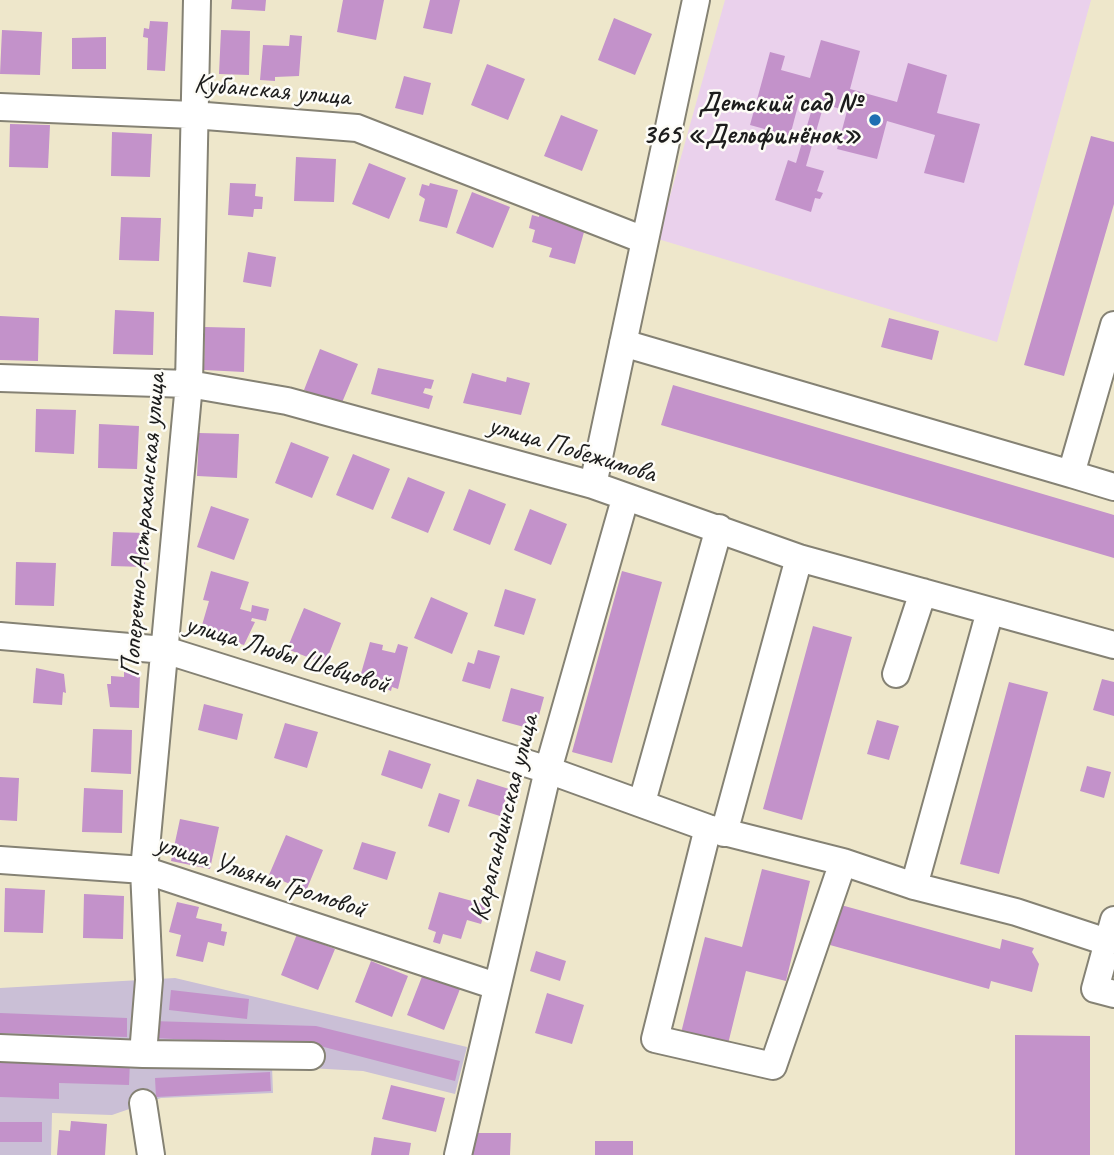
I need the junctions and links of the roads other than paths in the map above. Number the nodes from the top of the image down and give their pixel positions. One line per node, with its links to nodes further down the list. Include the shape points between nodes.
1 (197, 0): 4 (street, Поперечно-Астраханская улица)
2 (696, 0): 5 (street)
3 (0, 107): 4 (street, Кубанская улица)
4 (193, 115): 5 (street, Кубанская улица, via 357,128); 9 (street, Поперечно-Астраханская улица)
5 (644, 240): 7 (street)
6 (1114, 325): 10 (street)
7 (623, 342): 10 (street); 11 (street)
8 (0, 378): 9 (street, улица Побежимова)
9 (189, 384): 11 (street, улица Побежимова, via 287,401); 20 (street, Поперечно-Астраханская улица)
10 (1071, 474): 12 (street)
11 (593, 485): 13 (street, улица Побежимова)
12 (1114, 487)
13 (625, 499): 14 (street, улица Побежимова); 22 (street, Карагандинская улица)
14 (719, 528): 15 (street, улица Побежимова); 23 (street)
15 (799, 558): 16 (street, улица Побежимова); 24 (street)
16 (923, 592): 17 (street, улица Побежимова); 21 (street)
17 (990, 611): 19 (street, улица Побежимова); 28 (street)
18 (0, 636): 20 (street, улица Любы Шевцовой)
19 (1114, 645)
20 (165, 650): 22 (street, улица Любы Шевцовой); 27 (street, Поперечно-Астраханская улица)
21 (896, 674)
22 (548, 770): 23 (street, улица Любы Шевцовой); 30 (street, Карагандинская улица)
23 (642, 802): 24 (street, улица Любы Шевцовой)
24 (716, 831): 26 (street, улица Любы Шевцовой); 26 (street, via 655,1039 773,1066)
25 (0, 860): 27 (street, улица Ульяны Громовой)
26 (843, 862): 28 (street, улица Любы Шевцовой)
27 (144, 870): 30 (street, улица Ульяны Громовой); 33 (street, Поперечно-Астраханская улица, via 149,980)
28 (914, 886): 29 (street, улица Любы Шевцовой)
29 (1110, 931): 31 (street, via 1095,989)
30 (496, 986): 37 (street, Карагандинская улица)
31 (1114, 994)
32 (0, 1048): 33 (street)
33 (143, 1054): 34 (street)
34 (311, 1056)
35 (143, 1103): 36 (street)
36 (150, 1155)
37 (458, 1155)

